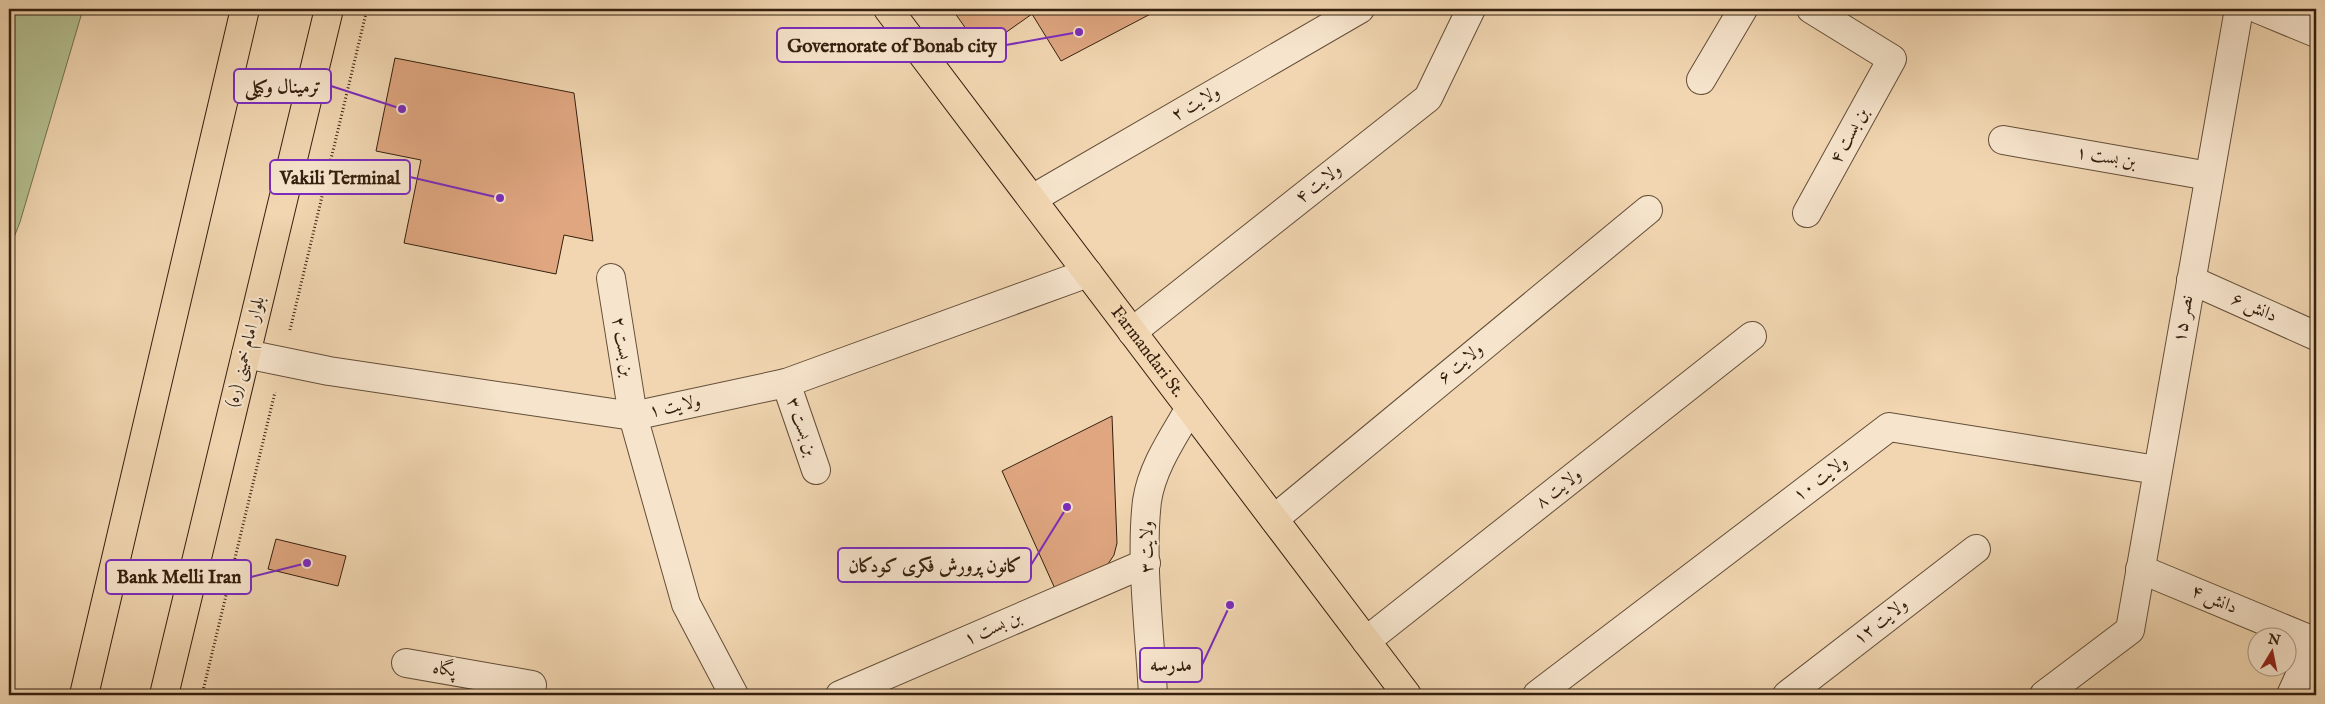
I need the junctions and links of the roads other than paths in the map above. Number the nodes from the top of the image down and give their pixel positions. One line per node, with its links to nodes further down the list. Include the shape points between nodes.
1 (245, 9): 37 (main road)
2 (329, 9): 24 (main road, بلوار امام خمینی (ره))
3 (888, 9): 15 (main road, Farmandari St.)
4 (1360, 9): 15 (street, ولایت ۲)
5 (1471, 9): 21 (street, ولایت ۴, via 1428,98)
6 (1743, 9): 12 (street)
7 (1811, 9): 10 (street)
8 (2239, 9): 14 (street, نصر ۱۵)
9 (2258, 9): 11 (street)
10 (1841, 17): 17 (street, بن بست ۴, via 1892,59)
11 (2316, 33)
12 (1702, 80)
13 (2003, 140): 14 (street, بن بست ۱)
14 (2209, 176): 20 (street, نصر ۱۵)
15 (1032, 199): 18 (main road, Farmandari St.)
16 (1648, 210): 30 (street, ولایت ۶)
17 (1807, 213)
18 (1088, 273): 21 (main road, Farmandari St.); 25 (street, ولایت ۱)
19 (611, 278): 27 (street, بن بست ۲)
20 (2191, 280): 23 (street, دانش ۶); 29 (street, نصر ۱۵)
21 (1132, 332): 26 (main road, Farmandari St.)
22 (1752, 336): 34 (street, ولایت ۸)
23 (2316, 336)
24 (246, 354): 27 (street, ولایت ۱, via 329,371); 38 (main road, بلوار امام خمینی (ره))
25 (786, 383): 27 (street, ولایت ۱); 28 (street, بن بست ۳)
26 (1190, 408): 30 (main road, Farmandari St.); 32 (street, ولایت ۳, via 1162,458 1147,500)
27 (633, 416): 40 (street, via 686,604)
28 (816, 470)
29 (2158, 470): 33 (street, نصر ۱۵); 44 (street, ولایت ۱۰, via 1889,427)
30 (1274, 519): 34 (main road, Farmandari St.)
31 (1976, 549): 45 (street, ولایت ۱۲)
32 (1146, 562): 41 (street, بن بست ۱); 42 (street, ولایت ۳)
33 (2140, 569): 35 (street, دانش ۴); 46 (street, نصر ۱۵, via 2130,630)
34 (1366, 641): 43 (main road, Farmandari St.)
35 (2316, 642): 47 (street)
36 (406, 663): 39 (street, پگاه, via 532,685)
37 (84, 695)
38 (164, 695)
39 (530, 695)
40 (734, 695)
41 (840, 695)
42 (1153, 695)
43 (1407, 695)
44 (1537, 695)
45 (1787, 695)
46 (2044, 695)
47 (2291, 695)

